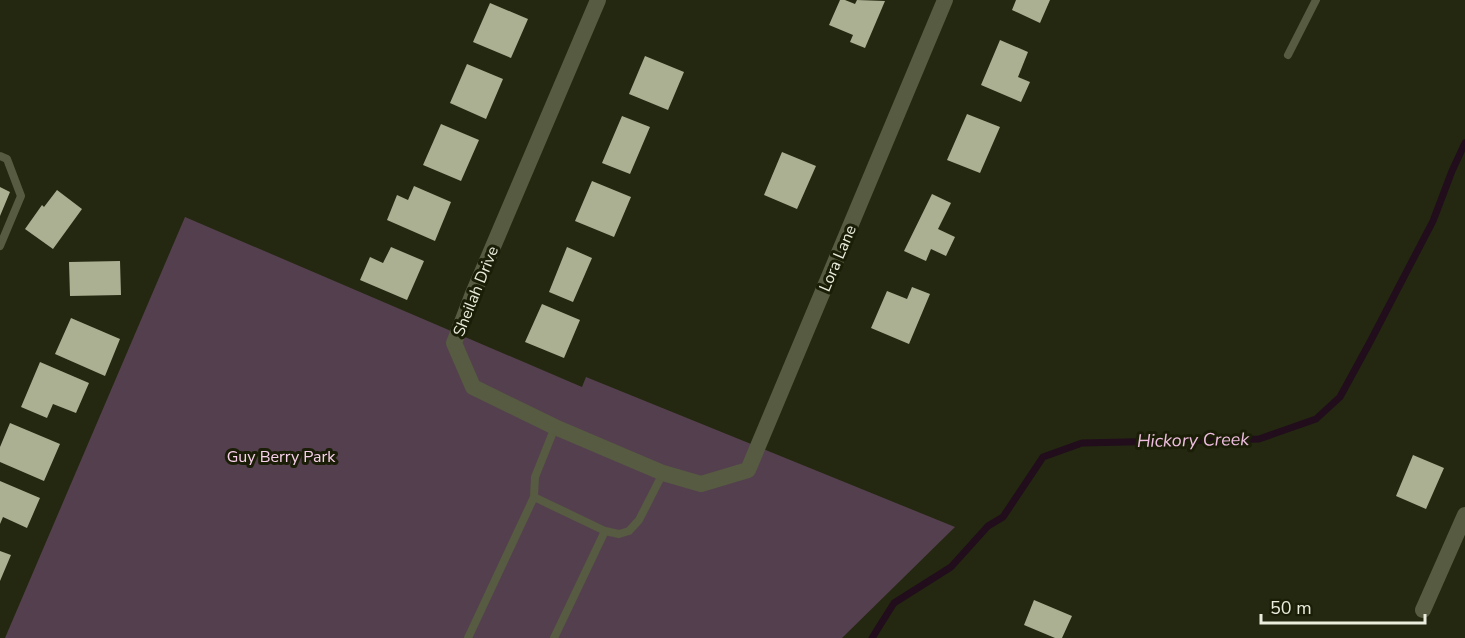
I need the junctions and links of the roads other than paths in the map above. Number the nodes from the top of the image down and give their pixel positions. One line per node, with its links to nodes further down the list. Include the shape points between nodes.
1 (598, 0): 7 (street, Sheilah Drive, via 454,343 473,387)
2 (945, 0): 9 (street, Lora Lane, via 748,470)
3 (1316, 0): 4 (lane)
4 (1288, 55)
5 (0, 156): 6 (lane, via 7,159 21,196)
6 (0, 246)
7 (555, 427): 8 (street, Sheilah Drive); 10 (lane, via 535,477)
8 (663, 473): 9 (street, Sheilah Drive); 12 (lane, via 639,520 629,531)
9 (701, 484)
10 (534, 497): 12 (lane); 14 (lane)
11 (1465, 515): 13 (street)
12 (605, 531): 15 (lane)
13 (1423, 610)
14 (468, 638)
15 (554, 638)

